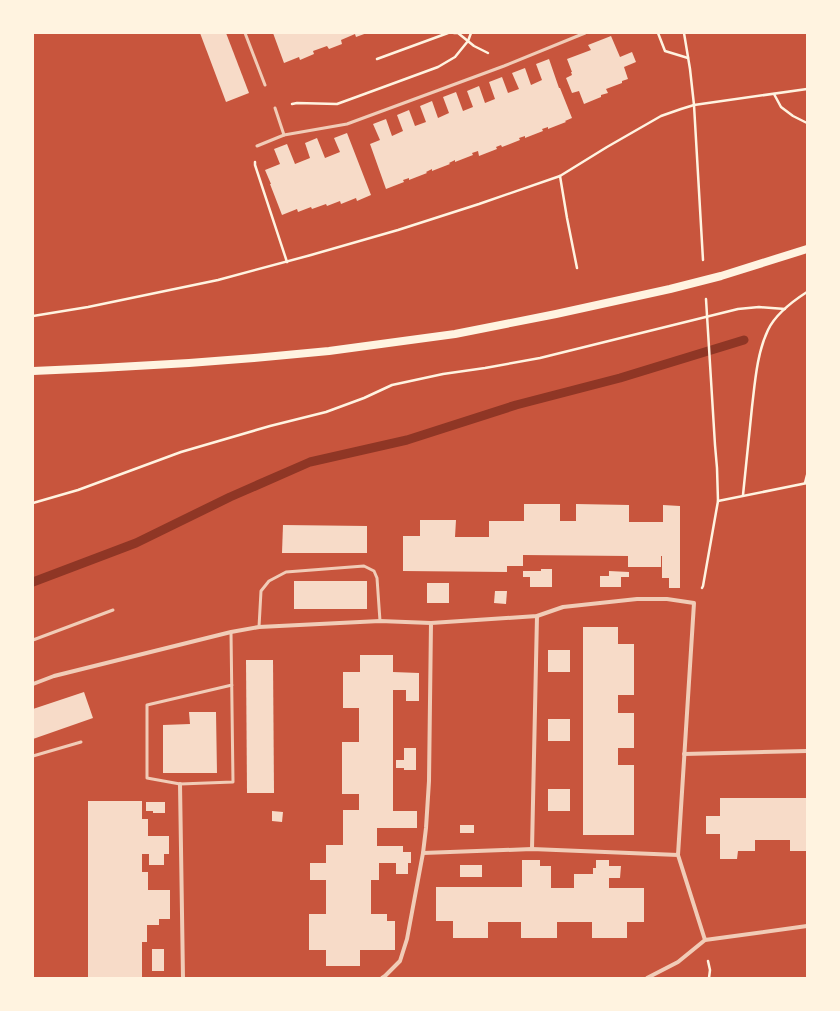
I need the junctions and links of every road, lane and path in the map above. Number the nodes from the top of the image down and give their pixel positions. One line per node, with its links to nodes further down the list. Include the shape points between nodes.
1 (245, 33): 12 (lane)
2 (448, 33): 11 (path)
3 (454, 33): 8 (path)
4 (471, 33): 8 (path)
5 (585, 33): 18 (lane, via 347,124)
6 (658, 33): 10 (path, via 665,51)
7 (684, 33): 10 (path)
8 (468, 41): 9 (path); 16 (path, via 454,57 438,67 337,104 297,103)
9 (486, 52)
10 (688, 58): 15 (path)
11 (377, 59)
12 (266, 85)
13 (807, 89): 14 (path)
14 (774, 94): 15 (path); 17 (path, via 781,107)
15 (694, 105): 19 (path); 21 (path, via 656,119)
16 (275, 108): 18 (lane)
17 (807, 123)
18 (284, 135): 20 (lane)
19 (696, 135)
20 (257, 146): 23 (path, via 254,165)
21 (560, 176): 23 (path, via 398,230); 24 (path)
22 (807, 249): 28 (main road, via 721,276 455,334 254,358)
23 (287, 262): 27 (path, via 218,280)
24 (577, 268)
25 (807, 292): 26 (path)
26 (785, 309): 32 (path, via 768,329 758,363); 34 (path, via 738,309 540,358 392,385 326,412 180,452 78,490)
27 (33, 316)
28 (33, 371)
29 (711, 395): 33 (path)
30 (807, 475): 31 (path)
31 (806, 483): 32 (path)
32 (743, 495): 33 (path)
33 (718, 501): 35 (path, via 703,586)
34 (33, 503)
35 (694, 603): 37 (street, via 667,599 637,599 564,607); 47 (street)
36 (113, 610): 42 (lane)
37 (537, 616): 39 (street); 50 (street)
38 (380, 621): 39 (street); 40 (street); 40 (lane, via 377,578 374,570 364,566 286,572 269,581 261,591)
39 (431, 623): 51 (street, via 428,781)
40 (259, 627): 41 (street)
41 (231, 632): 43 (street, via 54,676); 44 (lane)
42 (33, 640)
43 (33, 684)
44 (232, 685): 49 (lane, via 233,782); 49 (lane, via 147,705 147,778)
45 (81, 742): 48 (lane)
46 (807, 751): 47 (street)
47 (684, 754): 52 (street)
48 (33, 756)
49 (180, 784): 55 (street)
50 (532, 849): 51 (street); 52 (street)
51 (423, 853): 56 (street, via 407,939 400,961)
52 (678, 854): 54 (street)
53 (807, 926): 54 (street)
54 (705, 940): 57 (street, via 678,962)
55 (183, 978)
56 (382, 978)
57 (647, 978)

